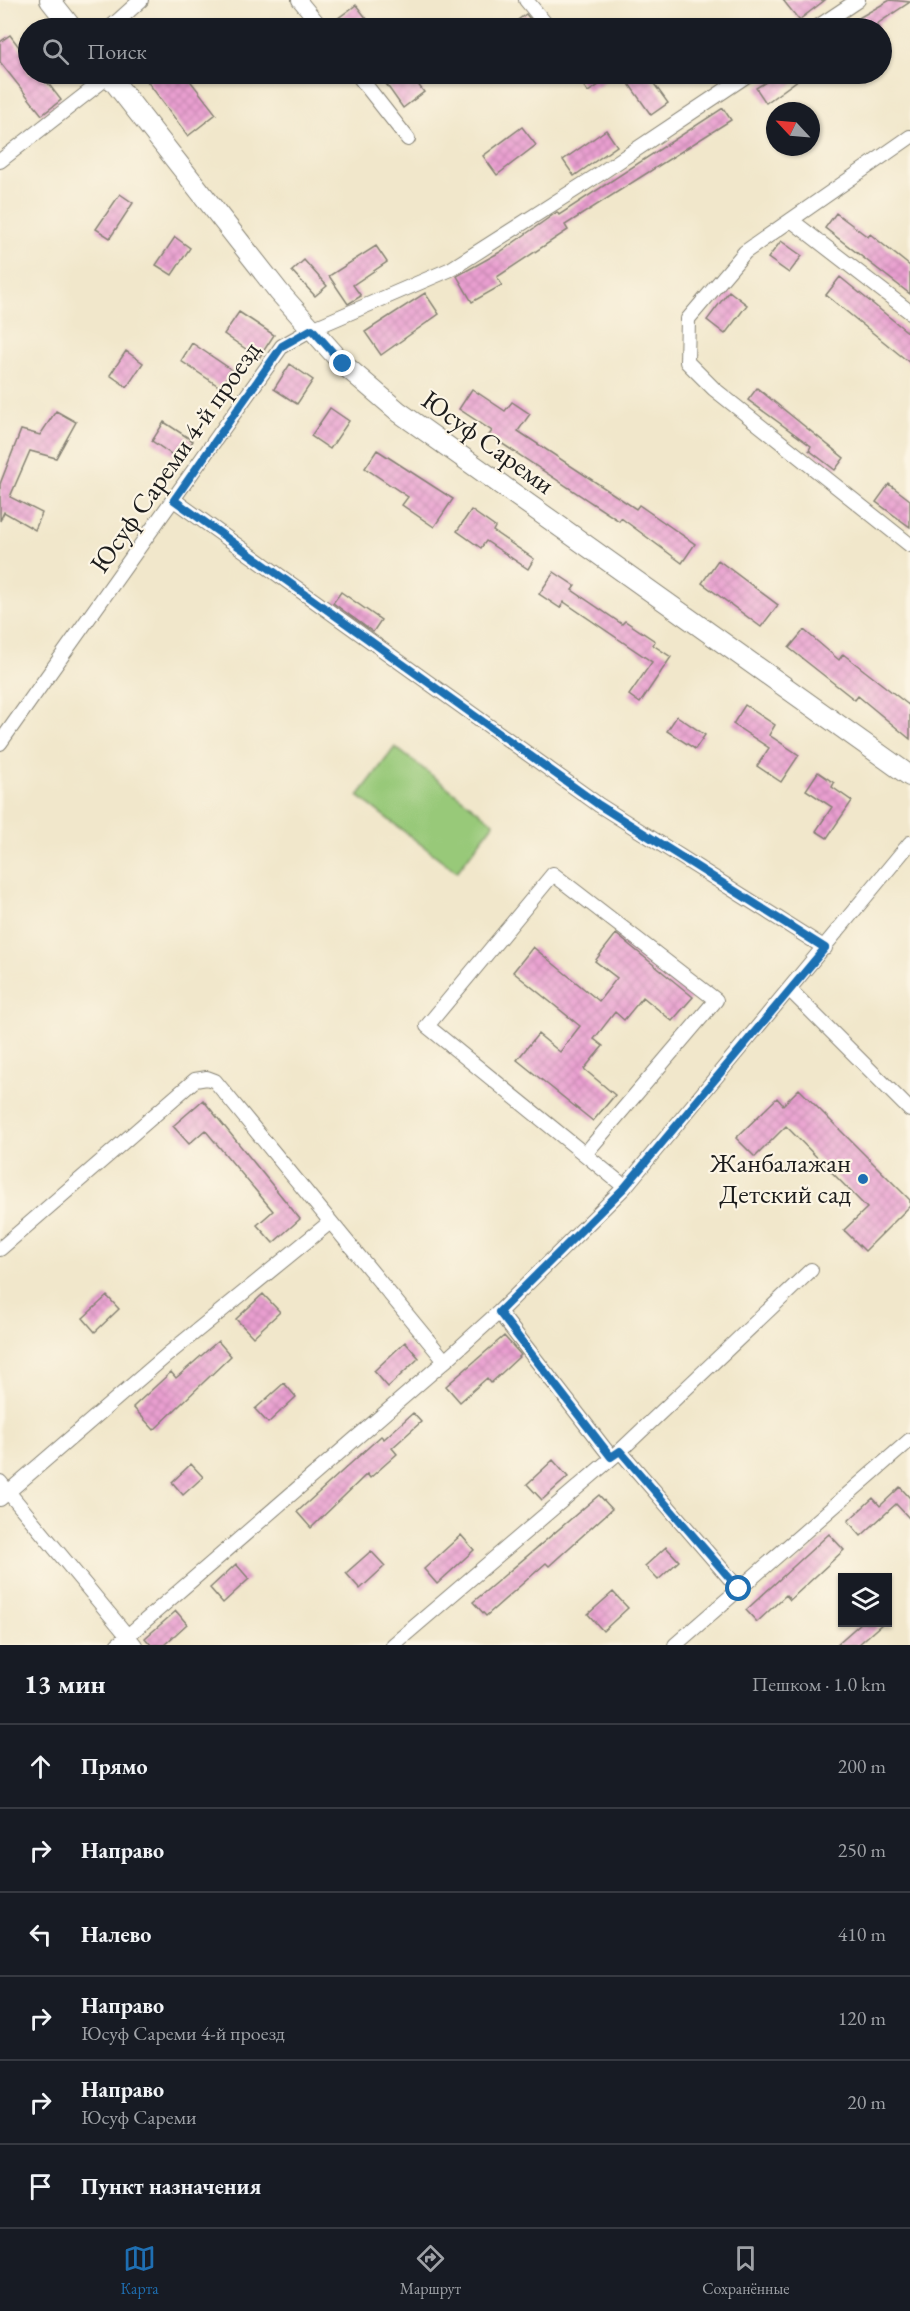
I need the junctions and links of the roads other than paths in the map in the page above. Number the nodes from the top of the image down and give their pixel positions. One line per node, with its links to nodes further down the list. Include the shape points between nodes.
1 (50, 0): 6 (main road)
2 (141, 0): 7 (street)
3 (299, 0): 8 (street)
4 (526, 0): 9 (street)
5 (858, 0): 10 (street)
6 (64, 18)
7 (121, 18)
8 (314, 18)
9 (541, 18)
10 (831, 18)
11 (97, 84): 17 (street)
12 (115, 84): 20 (main road, Юсуф Сареми)
13 (365, 84): 16 (street)
14 (734, 84): 20 (street, Юсуф Сареми 4-й проезд, via 452,269)
15 (910, 137): 18 (street)
16 (408, 139)
17 (0, 161)
18 (791, 220): 19 (street); 22 (street, via 744,252 688,319 687,362 714,389)
19 (910, 312)
20 (312, 329): 21 (street, Юсуф Сареми 4-й проезд, via 282,346); 24 (main road, Юсуф Сареми, via 343,364 399,412)
21 (174, 500): 23 (street, Юсуф Сареми 4-й проезд); 26 (street, via 599,805)
22 (910, 545)
23 (0, 743)
24 (910, 776)
25 (910, 843): 26 (street)
26 (825, 948): 27 (street)
27 (790, 990): 28 (street); 30 (street)
28 (910, 1110)
29 (585, 1154): 29 (street, via 427,1026 553,873 716,1000); 30 (street)
30 (625, 1187): 34 (street)
31 (329, 1223): 32 (street, via 215,1081 207,1078 195,1080); 35 (street); 38 (street)
32 (0, 1249)
33 (811, 1270): 37 (street)
34 (499, 1312): 35 (street); 37 (street)
35 (445, 1361): 40 (street)
36 (910, 1440): 39 (street)
37 (615, 1454): 39 (street); 41 (street)
38 (3, 1491): 40 (street)
39 (739, 1589): 42 (street)
40 (127, 1642)
41 (393, 1645)
42 (675, 1645)

